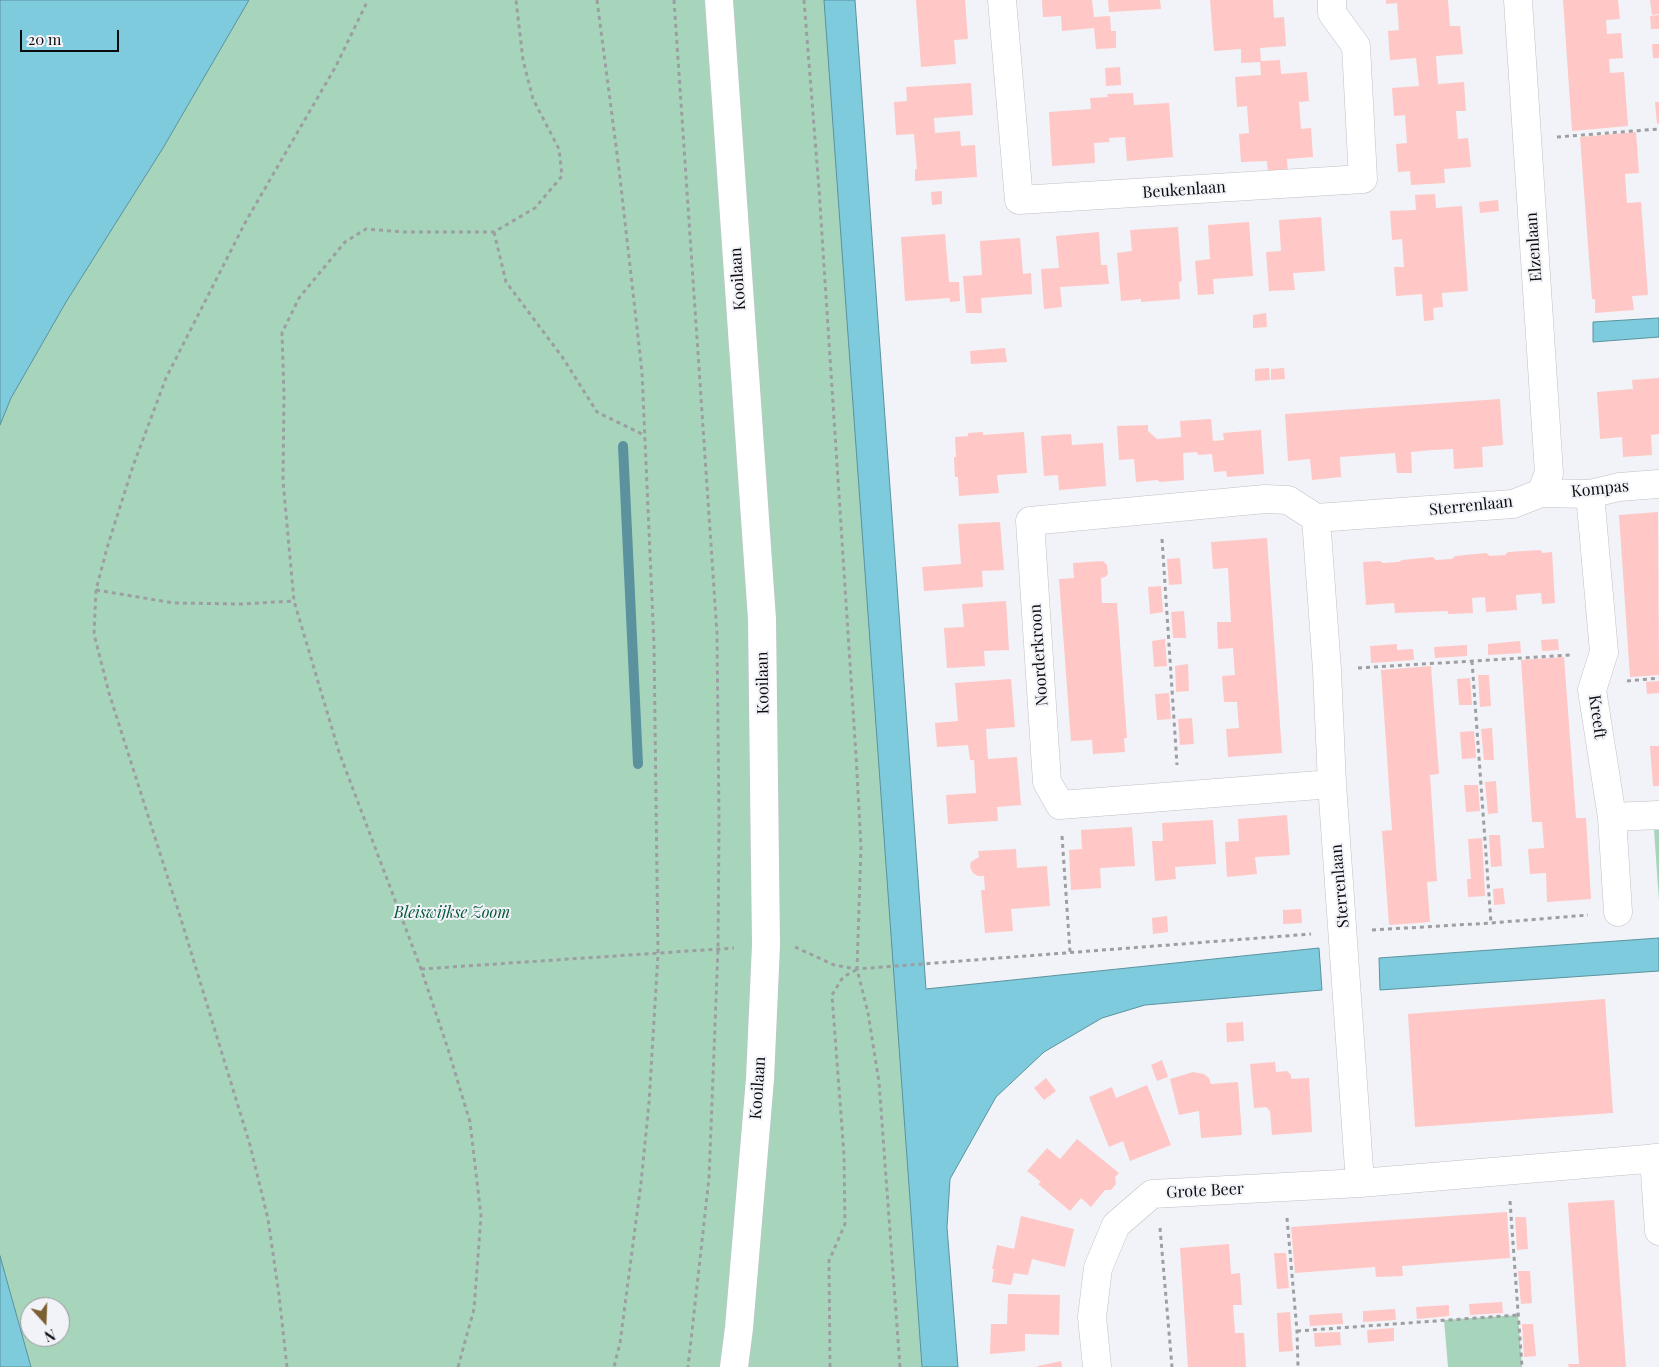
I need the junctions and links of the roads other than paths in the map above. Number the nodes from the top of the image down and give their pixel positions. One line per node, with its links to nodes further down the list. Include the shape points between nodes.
1 (719, 0): 16 (street, Kooilaan, via 762,619 766,945 760,1079)
2 (1002, 0): 3 (street, Beukenlaan, via 1019,200 1363,179 1356,46 1332,13)
3 (1332, 0)
4 (1518, 0): 6 (street, Elzenlaan, via 1549,473)
5 (1659, 484): 7 (street, Kompas, via 1619,487)
6 (1541, 493): 7 (street, Kompas); 8 (street, Sterrenlaan, via 1513,504)
7 (1590, 494): 11 (street, Kreeft, via 1604,652 1592,690)
8 (1316, 518): 9 (street, Sterrenlaan, via 1328,670); 9 (street, Noorderkroon, via 1288,500 1265,499 1030,521 1047,782 1060,805)
9 (1332, 784): 14 (street, Sterrenlaan)
10 (1659, 814): 11 (street)
11 (1612, 817): 12 (street, Kreeft)
12 (1618, 912)
13 (1657, 1158): 14 (street); 15 (street)
14 (1360, 1183): 17 (street, Grote Beer, via 1152,1194 1116,1225 1098,1268 1092,1317)
15 (1659, 1231)
16 (734, 1367)
17 (1097, 1367)

